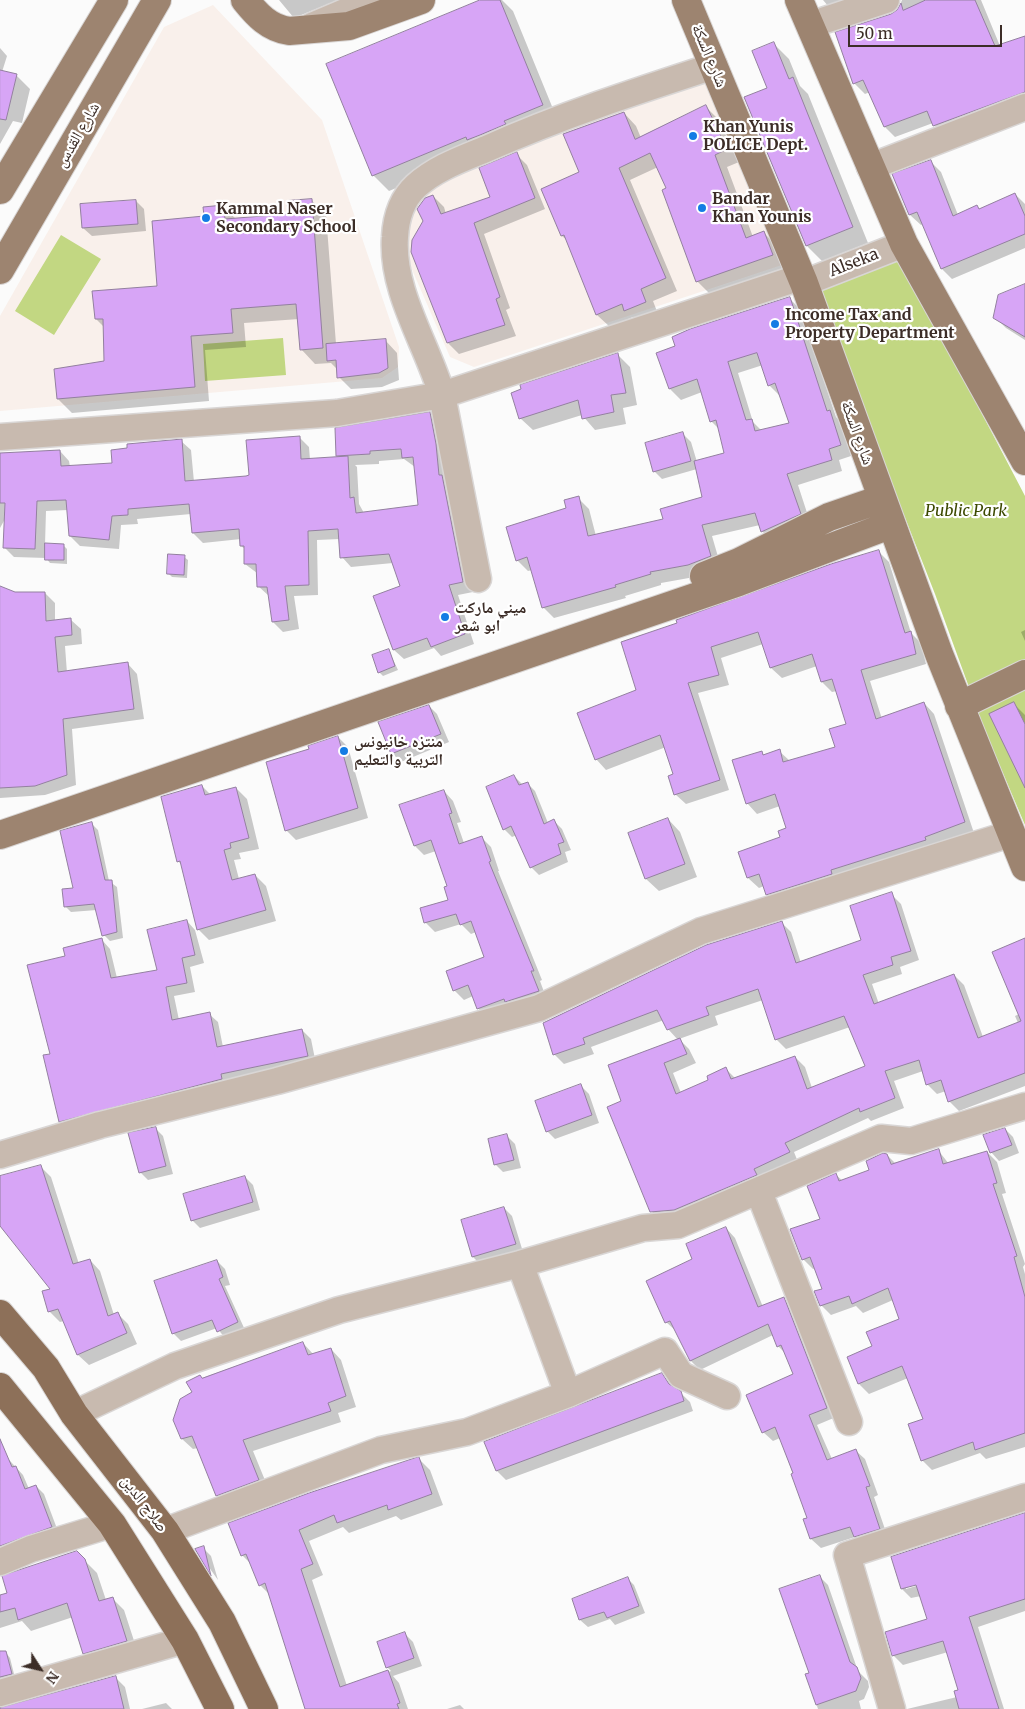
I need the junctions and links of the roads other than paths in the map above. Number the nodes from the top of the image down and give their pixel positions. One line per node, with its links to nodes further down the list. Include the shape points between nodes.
1 (114, 0): 14 (main road)
2 (245, 0): 10 (main road, via 257,15 274,27)
3 (374, 0): 10 (street)
4 (421, 0): 10 (main road, via 349,26)
5 (686, 0): 11 (main road, شارع السكة)
6 (799, 0): 9 (main road)
7 (886, 0): 9 (street)
8 (157, 1): 16 (main road, شارع القدس)
9 (810, 25): 13 (main road)
10 (302, 31)
11 (714, 66): 17 (main road, شارع السكة); 18 (street, via 533,128 433,172 415,187 402,204 396,223 397,268)
12 (1025, 107): 13 (street)
13 (870, 166): 15 (main road)
14 (1, 185)
15 (904, 244): 17 (street, Alseka); 20 (main road)
16 (0, 270)
17 (803, 280): 18 (street, Alseka); 21 (main road, شارع السكة)
18 (442, 395): 19 (street, Alseka, via 337,413); 23 (street)
19 (0, 437)
20 (1025, 461)
21 (881, 499): 22 (main road, شارع السكة); 26 (main road, via 829,517 738,562 591,620)
22 (890, 525): 25 (main road, شارع السكة); 28 (main road, via 739,582)
23 (478, 578)
24 (1025, 674): 25 (main road)
25 (959, 706): 27 (main road, شارع السكة)
26 (0, 820)
27 (1010, 834): 29 (main road, شارع السكة); 31 (street, via 701,931 539,1008 277,1081 100,1125)
28 (0, 835)
29 (1025, 867)
30 (1025, 1106): 32 (street, via 911,1141 881,1138)
31 (0, 1155)
32 (759, 1192): 33 (street, via 678,1225 643,1228); 39 (street)
33 (520, 1264): 36 (street); 38 (street, via 339,1310 175,1366)
34 (0, 1314): 38 (highway, صلاح الدين, via 46,1368)
35 (2, 1392): 41 (highway)
36 (568, 1394): 37 (street, via 665,1351 681,1376); 42 (street, via 467,1432 381,1450)
37 (727, 1396)
38 (74, 1414): 42 (highway, صلاح الدين)
39 (849, 1422)
40 (1025, 1497): 48 (street, via 847,1555)
41 (112, 1524): 43 (street); 44 (highway)
42 (165, 1531): 47 (highway, صلاح الدين, via 222,1622)
43 (0, 1562)
44 (185, 1640): 45 (street); 46 (highway)
45 (0, 1693)
46 (220, 1709)
47 (264, 1709)
48 (892, 1709)

